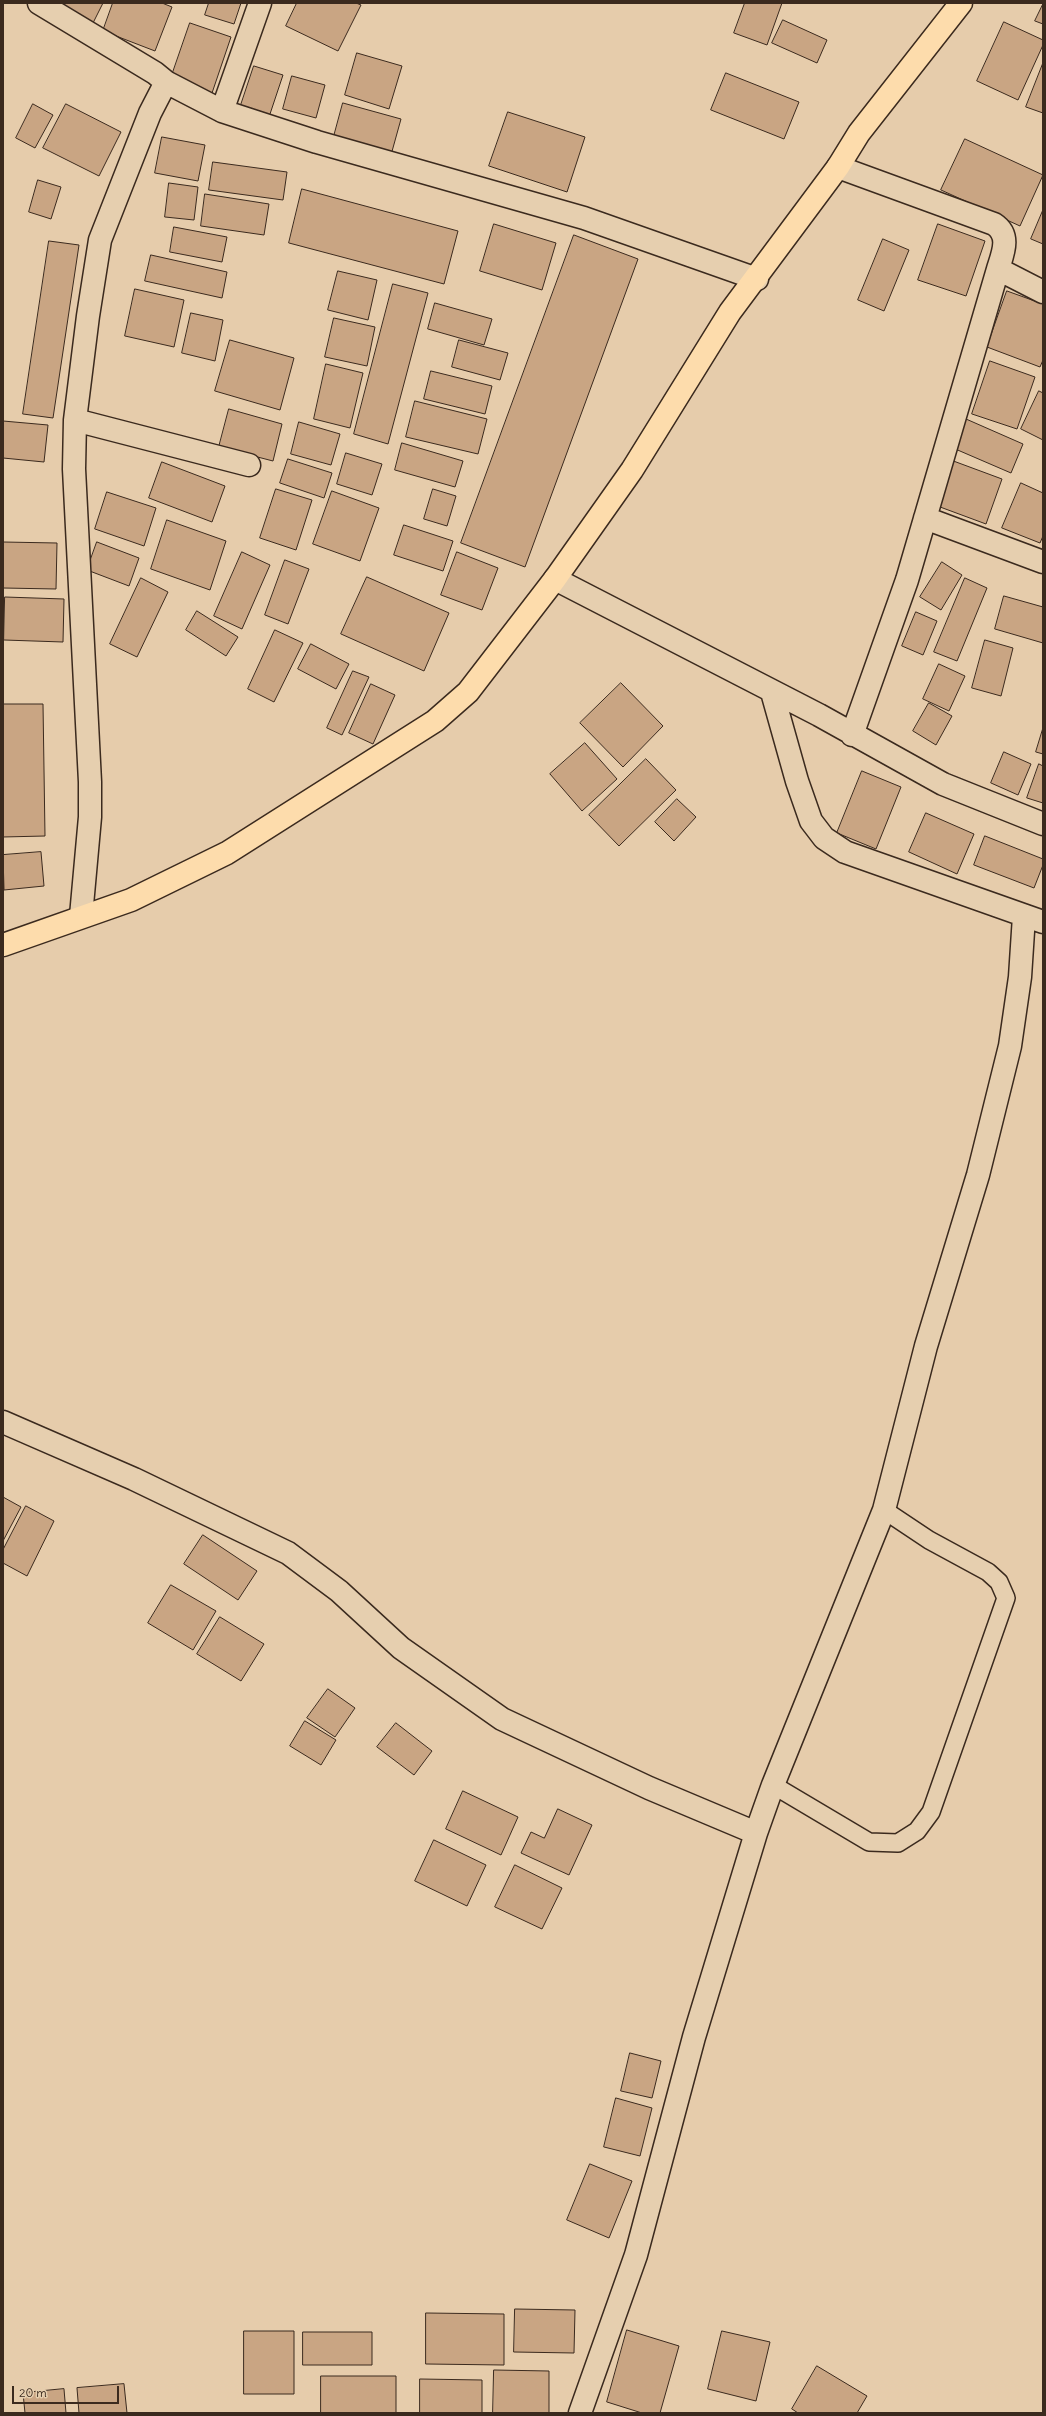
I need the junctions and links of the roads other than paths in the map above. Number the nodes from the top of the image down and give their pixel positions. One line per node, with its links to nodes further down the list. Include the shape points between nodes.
1 (39, 3): 4 (street)
2 (260, 3): 5 (street)
3 (962, 3): 6 (main road, via 859,133)
4 (166, 82): 5 (street); 10 (street, via 150,113 100,240)
5 (222, 111): 8 (street, via 317,142 584,218)
6 (838, 167): 7 (street, via 1000,228 1005,241); 8 (main road)
7 (998, 269): 9 (street); 12 (street)
8 (756, 279): 14 (main road, via 730,312 632,470)
9 (1043, 292)
10 (75, 420): 11 (street); 18 (street, via 74,469 90,782 90,817)
11 (249, 465)
12 (925, 518): 13 (street); 16 (street, via 907,580)
13 (1043, 562)
14 (555, 579): 15 (street); 18 (main road, via 468,692 436,721 227,853 131,900)
15 (772, 692): 16 (street); 19 (street, via 811,821 824,838 845,852)
16 (852, 735): 17 (street, via 943,784)
17 (1043, 824)
18 (81, 916): 20 (main road)
19 (1034, 919): 22 (street, via 1020,977 1010,1046 978,1176 926,1346)
20 (3, 945)
21 (3, 1422): 24 (street, via 134,1479 288,1553 339,1591 401,1648 502,1718 649,1788)
22 (884, 1510): 23 (street); 23 (lane, via 929,1540 988,1572 999,1582 1006,1598 931,1812 917,1831 898,1843 869,1842)
23 (773, 1785): 24 (street)
24 (756, 1833): 25 (street, via 694,2038 636,2255)
25 (580, 2413)

